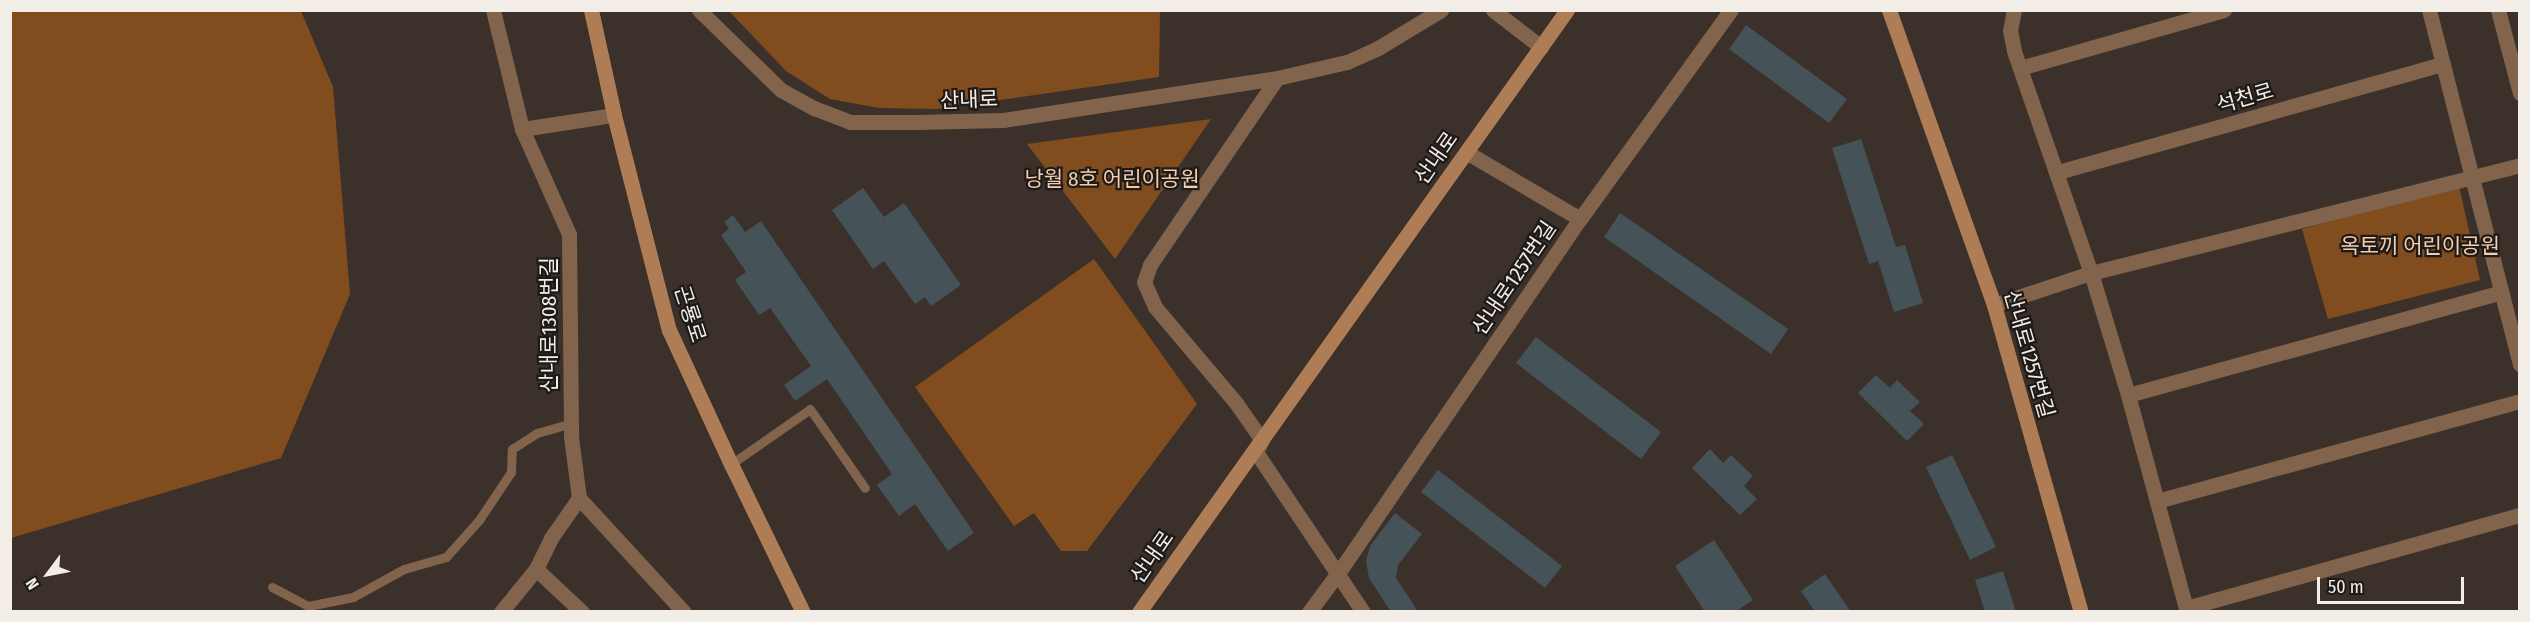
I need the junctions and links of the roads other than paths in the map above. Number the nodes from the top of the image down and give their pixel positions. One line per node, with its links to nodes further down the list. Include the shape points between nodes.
1 (493, 10): 19 (street, 산내로1308번길)
2 (591, 10): 18 (main road, 곤룡로)
3 (699, 10): 16 (street, 산내로, via 781,90 850,122 1003,120)
4 (1441, 10): 16 (street, 산내로, via 1347,62)
5 (1492, 10): 13 (street)
6 (1567, 10): 13 (main road, 산내로)
7 (1731, 10): 24 (street, 산내로1257번길)
8 (1889, 10): 27 (main road, 산내로1257번길)
9 (2014, 10): 15 (street, via 2010,30)
10 (2224, 10): 15 (street)
11 (2429, 10): 14 (street)
12 (2498, 10): 17 (street)
13 (1541, 47): 20 (main road, 산내로)
14 (2443, 64): 22 (street, 석천로); 23 (street)
15 (2020, 68): 22 (street)
16 (1277, 78): 32 (street, via 1150,265 1144,282 1155,307)
17 (2520, 93)
18 (614, 115): 19 (street); 33 (main road, 곤룡로, via 669,330)
19 (522, 129): 31 (street, 산내로1308번길, via 569,234)
20 (1466, 152): 24 (street); 32 (main road, 산내로)
21 (2520, 165): 23 (street)
22 (2058, 172): 25 (street)
23 (2471, 178): 25 (street); 26 (street)
24 (1580, 219): 39 (street, 산내로1257번길)
25 (2091, 273): 27 (street); 29 (street)
26 (2501, 292): 28 (street); 29 (street)
27 (1994, 305): 49 (main road, 산내로1257번길)
28 (2520, 364)
29 (2128, 394): 36 (street)
30 (2520, 401): 36 (street)
31 (570, 423): 35 (street, 산내로1308번길); 40 (lane, via 537,433 512,448 511,472 478,520 446,556 404,569 353,597 308,606)
32 (1262, 440): 39 (street, via 1256,452); 46 (main road, 산내로)
33 (731, 464): 34 (lane, via 810,409); 45 (main road, 곤룡로)
34 (865, 488)
35 (579, 498): 38 (street, via 551,538); 44 (street)
36 (2157, 501): 41 (street)
37 (2520, 515): 41 (street)
38 (536, 569): 42 (street); 43 (street)
39 (1338, 574): 47 (street, 산내로1257번길); 48 (street)
40 (272, 587)
41 (2186, 610)
42 (501, 612)
43 (582, 612)
44 (684, 612)
45 (803, 612)
46 (1139, 612)
47 (1309, 612)
48 (1363, 612)
49 (2081, 612)

